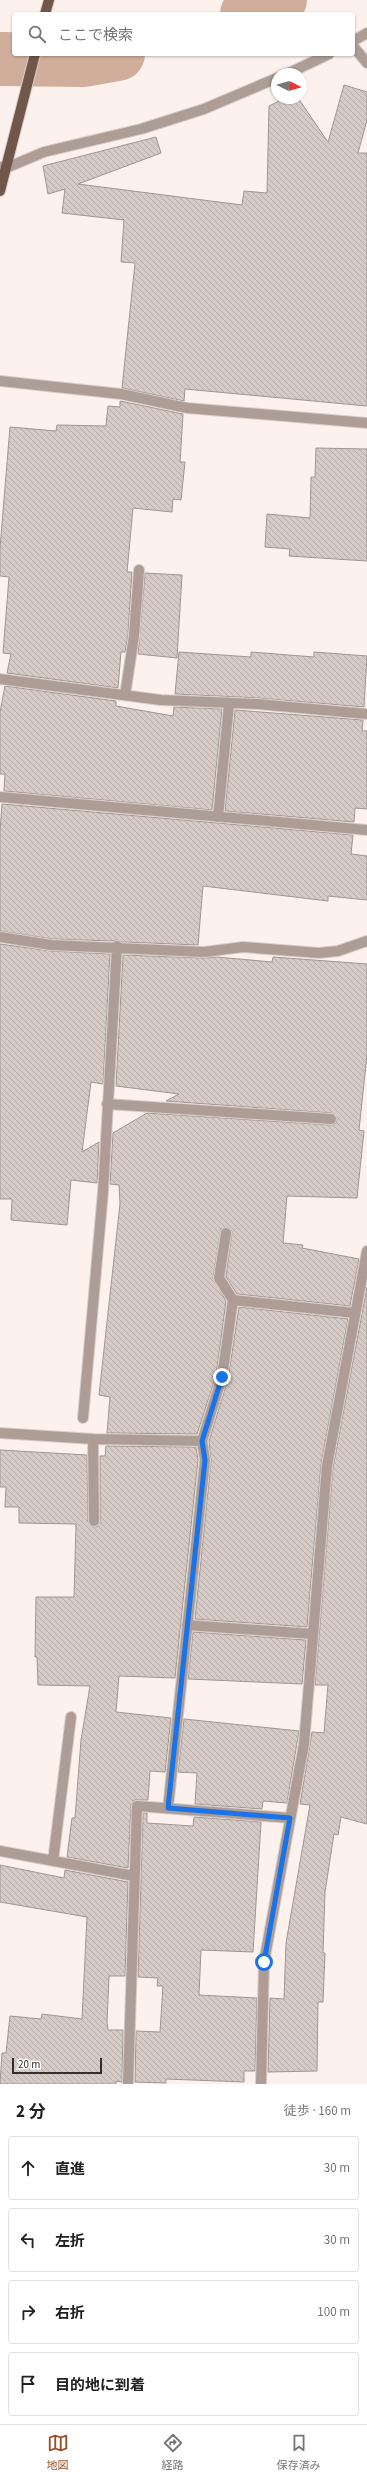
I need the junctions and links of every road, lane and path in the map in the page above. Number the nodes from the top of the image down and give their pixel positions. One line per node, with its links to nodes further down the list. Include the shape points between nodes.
1 (49, 0): 2 (main road)
2 (46, 12)
3 (367, 32): 4 (street)
4 (355, 40)
5 (355, 49): 8 (street)
6 (34, 56): 11 (main road, via 12,146)
7 (325, 56): 9 (street)
8 (367, 64)
9 (300, 68)
10 (271, 81): 11 (street, via 204,109 141,129 44,152)
11 (3, 167): 12 (main road)
12 (0, 191)
13 (0, 381): 14 (street, via 121,394 187,408)
14 (367, 423)
15 (139, 570): 17 (street, via 134,636)
16 (0, 679): 17 (street)
17 (125, 695): 18 (street)
18 (229, 704): 19 (street); 21 (street)
19 (367, 714)
20 (0, 797): 21 (street)
21 (218, 817): 22 (street)
22 (367, 830)
23 (0, 937): 25 (street, via 51,945)
24 (367, 942): 25 (street, via 338,951 319,953 243,947 204,952)
25 (117, 946): 26 (street)
26 (108, 1104): 27 (street); 32 (street, via 103,1192)
27 (331, 1119)
28 (226, 1233): 30 (street, via 219,1278)
29 (367, 1251): 31 (street)
30 (233, 1300): 31 (street); 35 (street, via 222,1377)
31 (355, 1313): 38 (street, via 328,1466)
32 (82, 1418)
33 (0, 1433): 34 (street)
34 (93, 1439): 35 (street); 36 (street)
35 (202, 1441): 37 (street, via 205,1460)
36 (94, 1521)
37 (187, 1625): 38 (street); 40 (street)
38 (313, 1634): 41 (street, via 304,1744)
39 (71, 1717): 43 (street)
40 (168, 1808): 41 (street); 44 (street, via 137,1806)
41 (290, 1818): 46 (street, via 264,1962)
42 (0, 1851): 43 (street)
43 (53, 1861): 44 (street)
44 (134, 1876): 45 (street)
45 (128, 2084)
46 (261, 2084)

